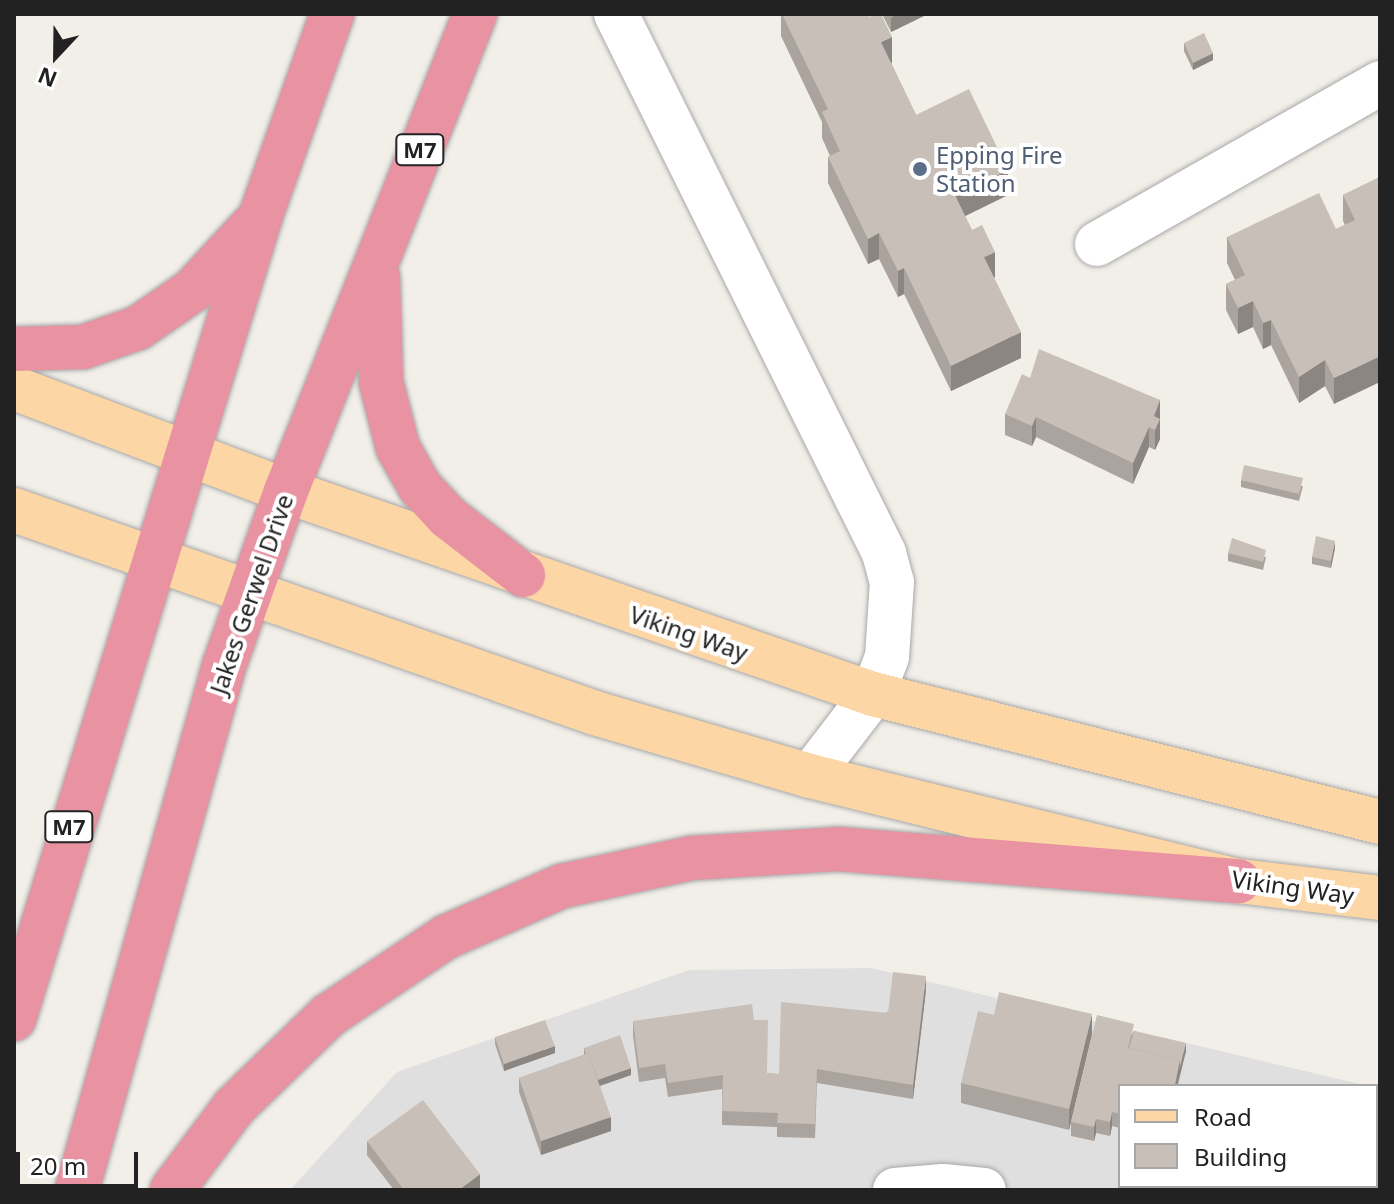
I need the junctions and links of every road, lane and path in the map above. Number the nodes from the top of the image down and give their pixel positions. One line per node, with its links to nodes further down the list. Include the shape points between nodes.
1 (334, 14): 5 (highway, M7)
2 (475, 14): 7 (highway, Jakes Gerwel Drive / M7)
3 (616, 14): 16 (street, via 884,553 892,582 891,628)
4 (1380, 83): 6 (street)
5 (261, 215): 8 (highway, via 193,290 138,328 83,347); 10 (highway, M7)
6 (1097, 244)
7 (378, 251): 11 (highway, Jakes Gerwel Drive / M7); 14 (highway, via 381,382 393,439 410,472 440,509)
8 (14, 349)
9 (14, 388): 10 (main road, Viking Way)
10 (185, 455): 11 (main road, Viking Way); 13 (highway, M7)
11 (286, 491): 14 (main road, Viking Way); 15 (highway, Jakes Gerwel Drive / M7)
12 (14, 510): 13 (main road, Viking Way)
13 (152, 562): 15 (main road, Viking Way); 21 (highway, M7)
14 (523, 575): 16 (main road, Viking Way)
15 (248, 595): 17 (main road, Viking Way, via 595,713); 22 (highway, Jakes Gerwel Drive / M7)
16 (873, 694): 17 (street); 18 (main road, Viking Way)
17 (810, 776): 19 (main road, Viking Way)
18 (1380, 822)
19 (1239, 881): 20 (main road, Viking Way); 23 (highway, via 838,849 692,858 562,886 446,937 329,1015 234,1107)
20 (1380, 898)
21 (14, 1019)
22 (77, 1190)
23 (172, 1190)
24 (895, 1190): 25 (street)
25 (984, 1190)

